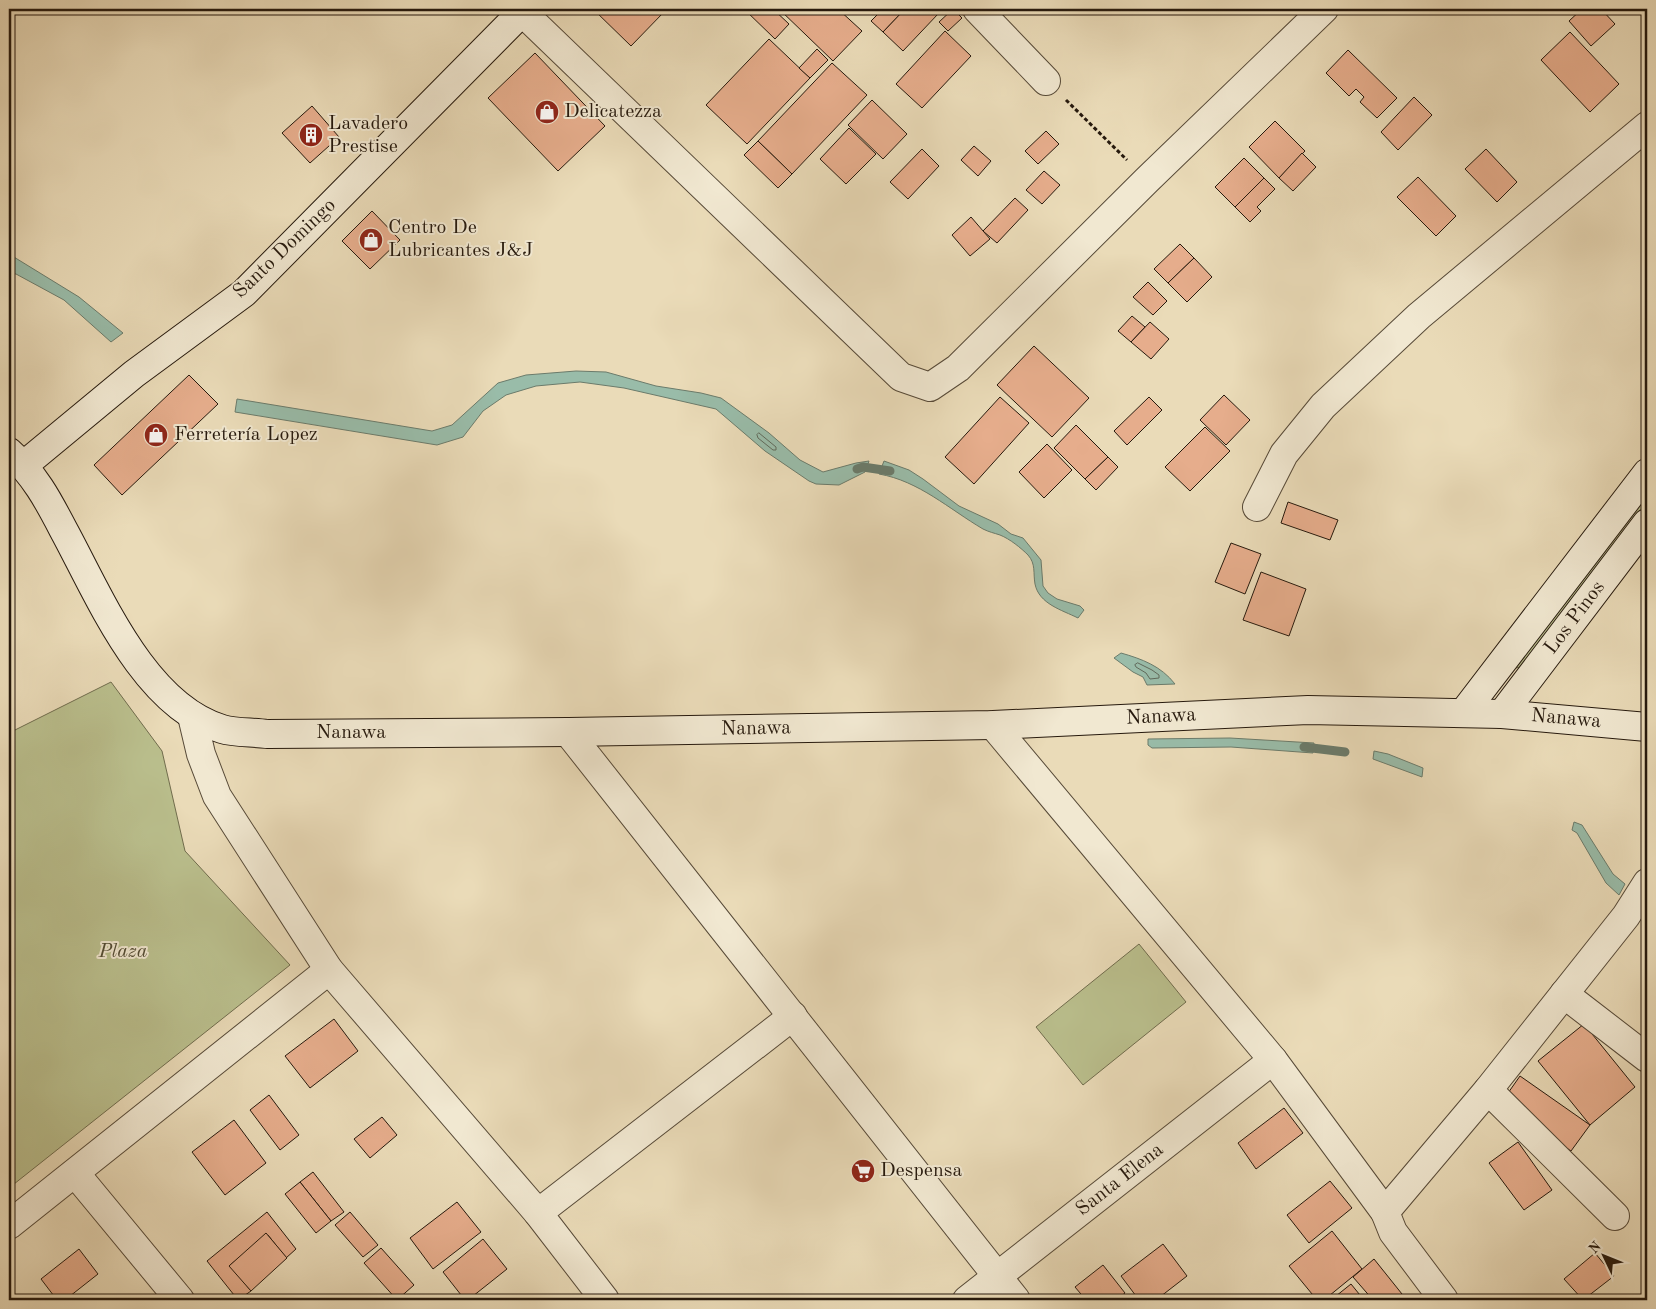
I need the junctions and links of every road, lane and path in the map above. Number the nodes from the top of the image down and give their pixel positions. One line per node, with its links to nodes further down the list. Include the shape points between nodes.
1 (977, 9): 4 (street)
2 (1324, 9): 6 (street)
3 (522, 10): 6 (street, via 901,378 930,386 958,368); 7 (street, Santo Domingo, via 244,293)
4 (1046, 81): 6 (path)
5 (1647, 126): 9 (street, via 1419,316 1323,406 1284,454)
6 (1147, 180)
7 (17, 459): 13 (street, Nanawa, via 46,496 127,648 158,687)
8 (1647, 473): 11 (street)
9 (1257, 507)
10 (1647, 523): 12 (street, Los Pinos)
11 (1464, 712): 12 (street, Nanawa); 14 (street, Nanawa, via 1308,710)
12 (1502, 714): 15 (street, Nanawa)
13 (192, 716): 16 (street, Nanawa, via 222,729 267,734); 18 (street, via 201,754 217,796)
14 (993, 725): 16 (street, Nanawa); 22 (street)
15 (1647, 726)
16 (568, 732): 20 (street)
17 (1647, 883): 19 (street, via 1626,916)
18 (329, 970): 24 (street); 26 (street)
19 (1564, 994): 21 (street); 23 (street)
20 (793, 1016): 26 (street); 29 (street)
21 (1647, 1058)
22 (1273, 1060): 25 (street); 29 (street, Santa Elena)
23 (1488, 1090): 25 (street); 27 (street)
24 (75, 1172): 28 (street); 30 (street)
25 (1385, 1212): 34 (street, via 1393,1232)
26 (538, 1213): 31 (street)
27 (1615, 1216)
28 (9, 1225)
29 (997, 1276): 32 (street, Santa Elena); 33 (street)
30 (180, 1300)
31 (606, 1300)
32 (966, 1300)
33 (1016, 1300)
34 (1444, 1300)

